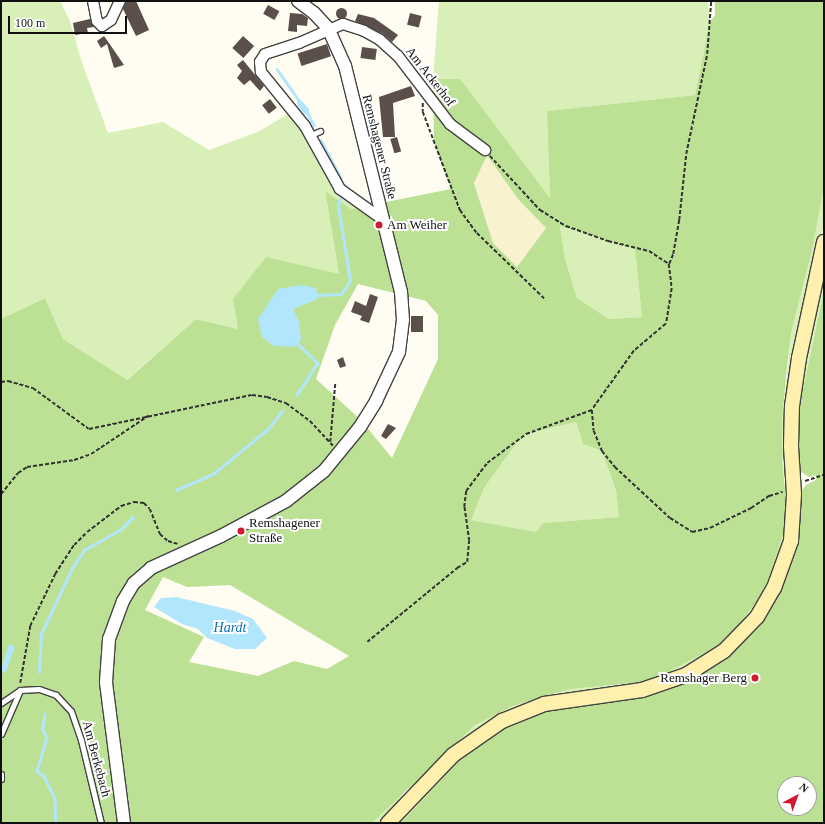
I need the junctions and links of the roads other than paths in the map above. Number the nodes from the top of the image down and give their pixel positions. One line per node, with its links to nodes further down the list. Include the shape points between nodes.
1 (93, 1): 2 (street, via 97,21 102,26 111,20)
2 (120, 1)
3 (298, 1): 4 (street, Remshagener Straße)
4 (328, 28): 6 (street, via 299,44 265,54 260,62 261,72); 7 (street, Am Ackerhof, via 344,24 380,40 398,56 450,124); 8 (street, Remshagener Straße, via 345,66)
5 (320, 131): 6 (lane)
6 (310, 135): 8 (street, via 340,189)
7 (485, 150)
8 (382, 219): 16 (street, Remshagener Straße, via 401,292 404,320 399,352 376,401 340,455 286,501 190,551 151,568 134,583 122,601 109,639 106,682)
9 (824, 242): 17 (main road, via 799,358 792,406 791,541 780,574 756,617 724,651 692,672 664,684 642,690 544,704 502,721 453,755)
10 (20, 690): 11 (lane, Am Berkebach); 12 (lane); 15 (lane, Am Berkebach, via 39,688 56,695 71,711 82,740)
11 (1, 703)
12 (1, 734)
13 (1, 774): 14 (lane)
14 (1, 779)
15 (101, 823)
16 (124, 823)
17 (388, 823)

